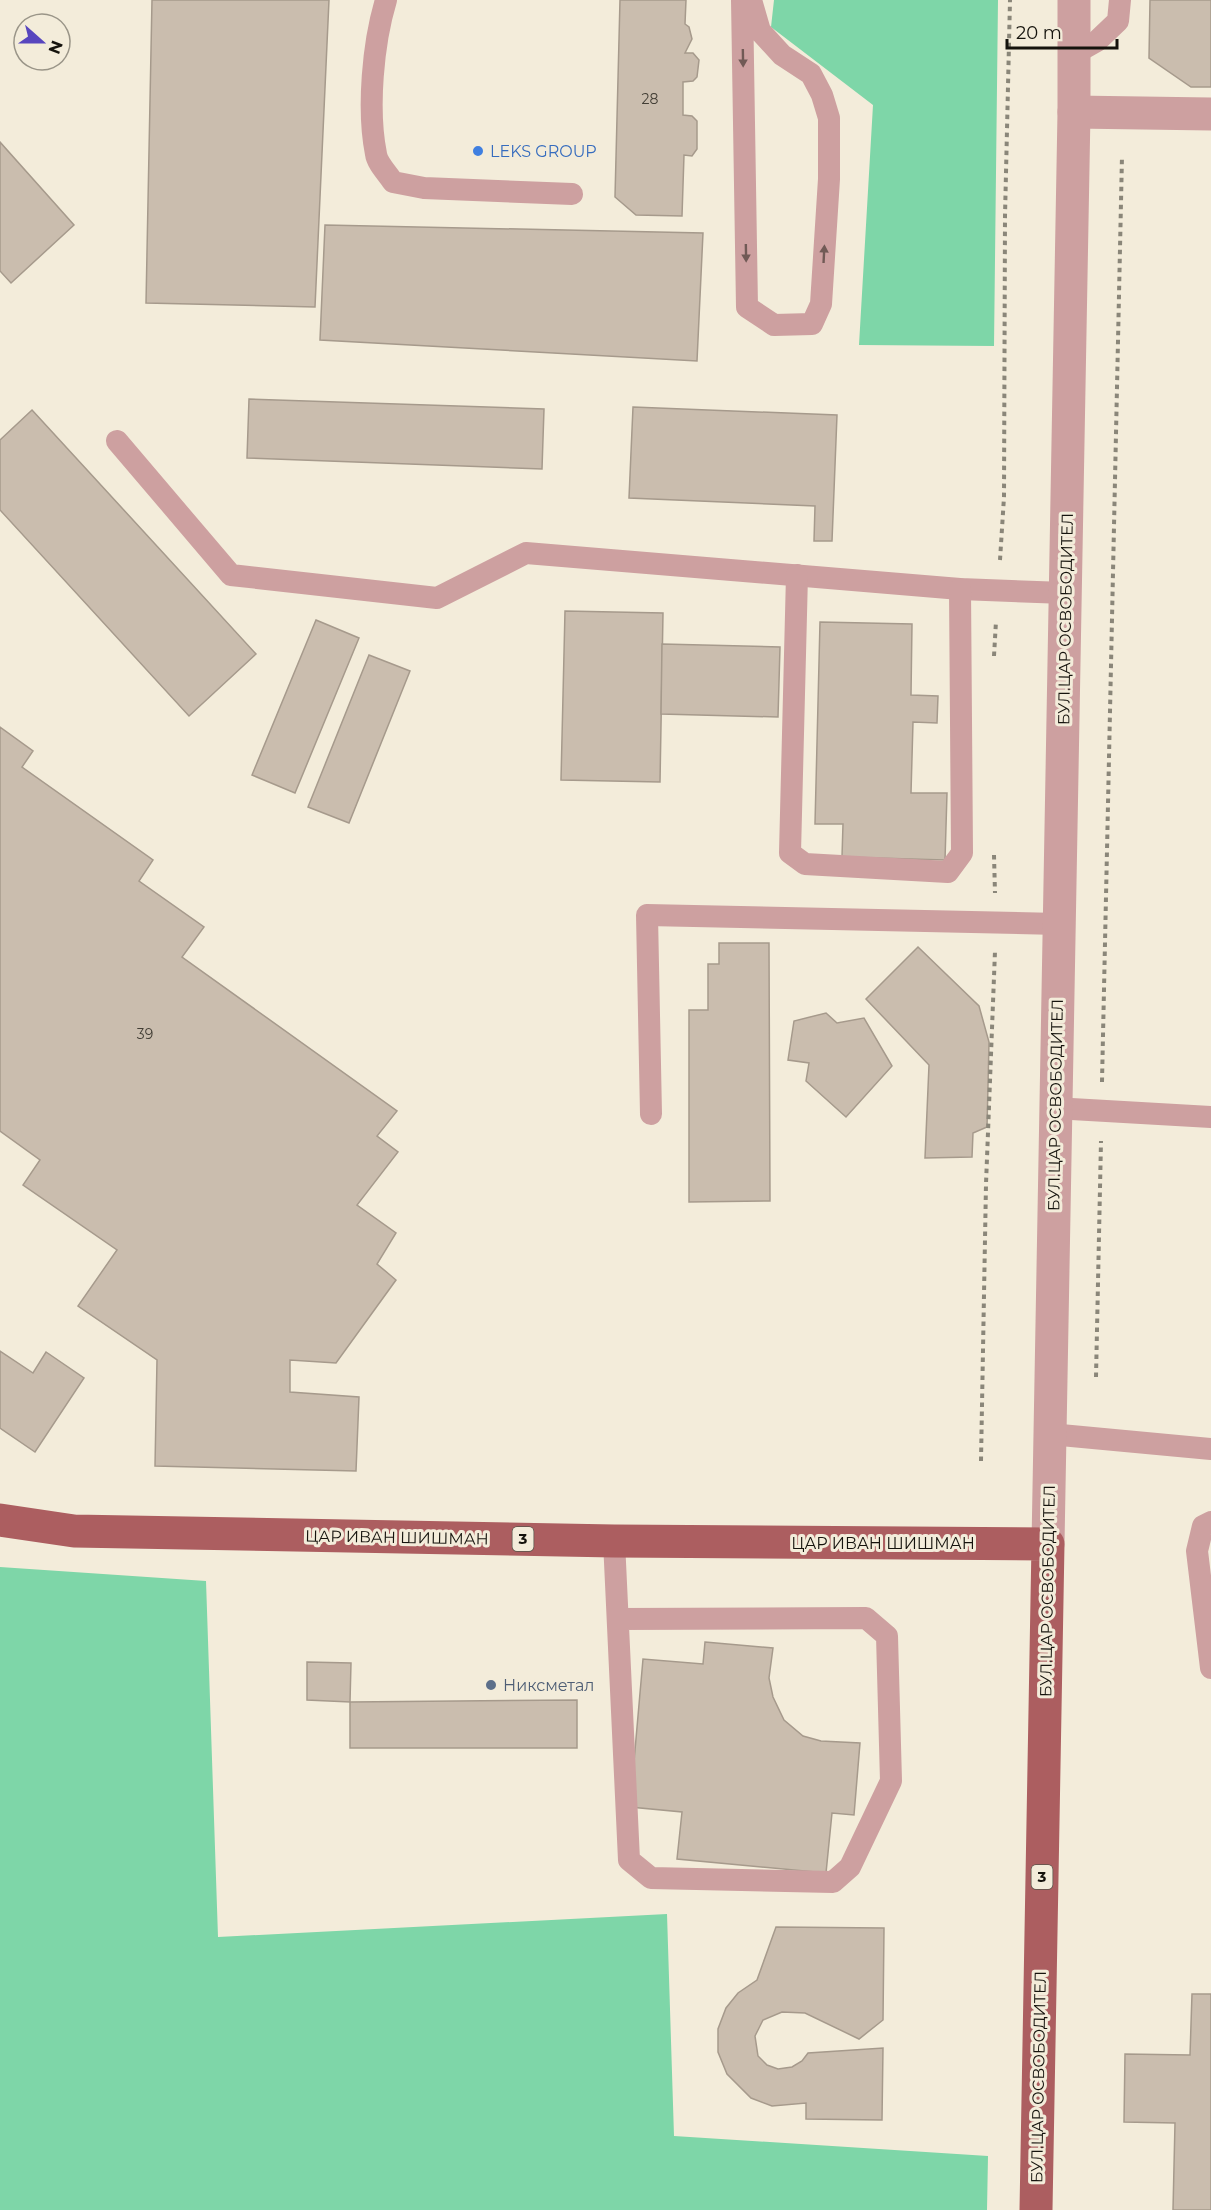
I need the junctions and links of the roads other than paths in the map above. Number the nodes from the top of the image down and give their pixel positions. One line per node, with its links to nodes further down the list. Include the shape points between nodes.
1 (386, 0): 9 (lane, via 378,26 372,91 376,156 393,182 424,188)
2 (742, 0): 3 (lane, one-way to 3, via 747,308 774,325 812,324 822,304 829,118 811,74 782,55 760,31)
3 (752, 0)
4 (1074, 0): 6 (street, БУЛ.ЦАР ОСВОБОДИТЕЛ)
5 (1120, 0): 6 (lane, via 1118,21 1097,41)
6 (1074, 54): 7 (street, БУЛ.ЦАР ОСВОБОДИТЕЛ)
7 (1074, 112): 8 (street); 13 (street, БУЛ.ЦАР ОСВОБОДИТЕЛ)
8 (1211, 114)
9 (572, 194)
10 (117, 441): 11 (lane, via 231,575 437,598 526,553)
11 (797, 575): 12 (lane); 12 (lane, via 790,853 805,864 948,872 962,853)
12 (960, 589): 13 (lane)
13 (1065, 593): 14 (street, БУЛ.ЦАР ОСВОБОДИТЕЛ)
14 (1059, 924): 15 (street, БУЛ.ЦАР ОСВОБОДИТЕЛ); 16 (lane, via 647,915)
15 (1054, 1108): 17 (lane); 18 (street, БУЛ.ЦАР ОСВОБОДИТЕЛ)
16 (651, 1114)
17 (1211, 1117)
18 (1050, 1434): 19 (lane); 23 (street, БУЛ.ЦАР ОСВОБОДИТЕЛ)
19 (1211, 1449)
20 (0, 1520): 22 (main road, ЦАР ИВАН ШИШМАН / 3, via 74,1531)
21 (1211, 1522): 25 (lane, via 1203,1526 1197,1551)
22 (614, 1541): 23 (main road, ЦАР ИВАН ШИШМАН / 3); 24 (lane)
23 (1048, 1544): 26 (main road, БУЛ.ЦАР ОСВОБОДИТЕЛ / 3)
24 (618, 1619): 24 (lane, via 629,1860 651,1878 833,1882 850,1867 891,1781 887,1636 866,1618)
25 (1211, 1668)
26 (1036, 2210)

